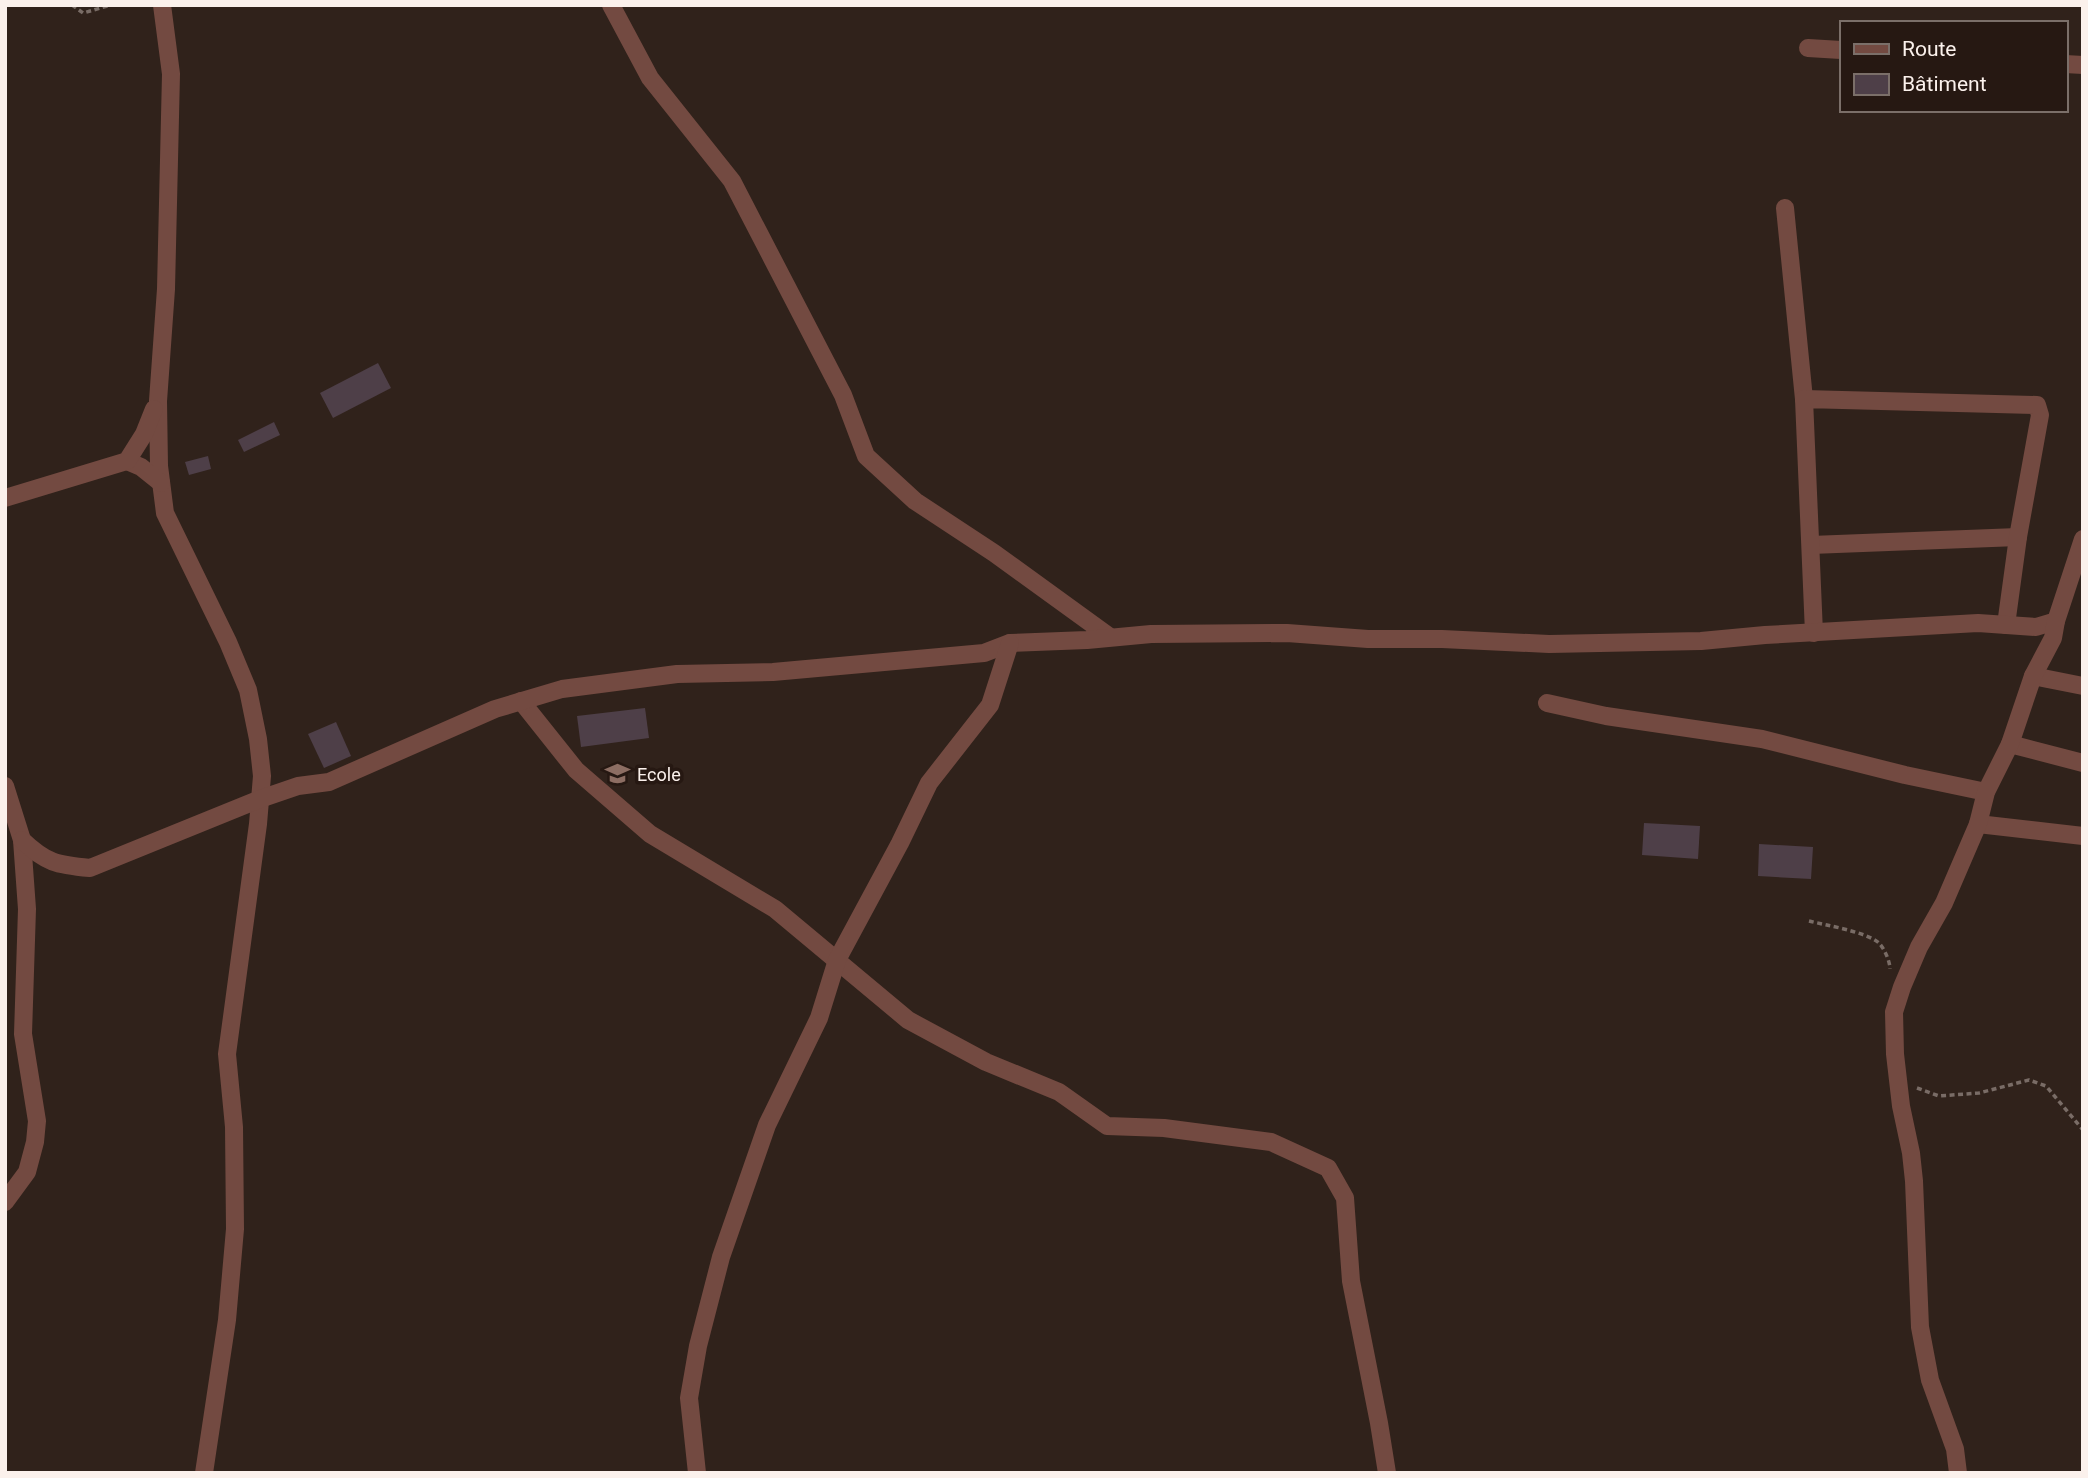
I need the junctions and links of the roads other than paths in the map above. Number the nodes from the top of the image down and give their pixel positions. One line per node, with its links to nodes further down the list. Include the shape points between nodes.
1 (162, 5): 7 (street, via 171,74 166,289)
2 (611, 5): 17 (street, via 650,78 732,181 843,395 866,456 915,500)
3 (1808, 48): 4 (street)
4 (1840, 50)
5 (1785, 208): 6 (street)
6 (1804, 399): 11 (street, via 2037,405 2040,415); 13 (street)
7 (158, 401): 8 (street); 9 (street)
8 (127, 461): 9 (street); 10 (street)
9 (161, 483): 27 (street, via 165,513 248,690 258,739)
10 (5, 498)
11 (2018, 537): 13 (street); 15 (street)
12 (2083, 539): 14 (street)
13 (1811, 545): 16 (street)
14 (2056, 621): 15 (street, via 2036,627); 19 (street, via 2053,638)
15 (2006, 625): 16 (street)
16 (1814, 633): 17 (street, via 1549,644 1287,633)
17 (1110, 637): 18 (street)
18 (1010, 643): 21 (street, via 984,653 773,672 677,674 562,689); 31 (street, via 990,705 929,783)
19 (2033, 676): 20 (street); 23 (street)
20 (2083, 686)
21 (521, 701): 27 (street, via 329,782 298,786); 31 (street, via 576,771 650,834 775,909)
22 (1547, 703): 26 (street, via 1762,739)
23 (2010, 744): 24 (street); 26 (street)
24 (2083, 763)
25 (5, 786): 30 (street)
26 (1986, 792): 28 (street)
27 (260, 799): 30 (street, via 90,869 61,865 38,855); 33 (street, via 227,1054 234,1127 235,1229 227,1320)
28 (1978, 824): 29 (street); 36 (street, via 1944,903 1919,947 1894,1012 1901,1106 1912,1153 1920,1327 1930,1380 1955,1449)
29 (2083, 836)
30 (22, 839): 32 (street, via 27,909 23,1034 37,1121 27,1172)
31 (836, 960): 34 (street, via 819,1018 767,1125 721,1257 689,1398); 35 (street, via 908,1020 986,1062 1059,1092 1107,1126 1164,1128 1271,1142 1328,1168 1345,1198 1351,1281)
32 (5, 1202)
33 (204, 1473)
34 (697, 1473)
35 (1387, 1473)
36 (1958, 1473)

